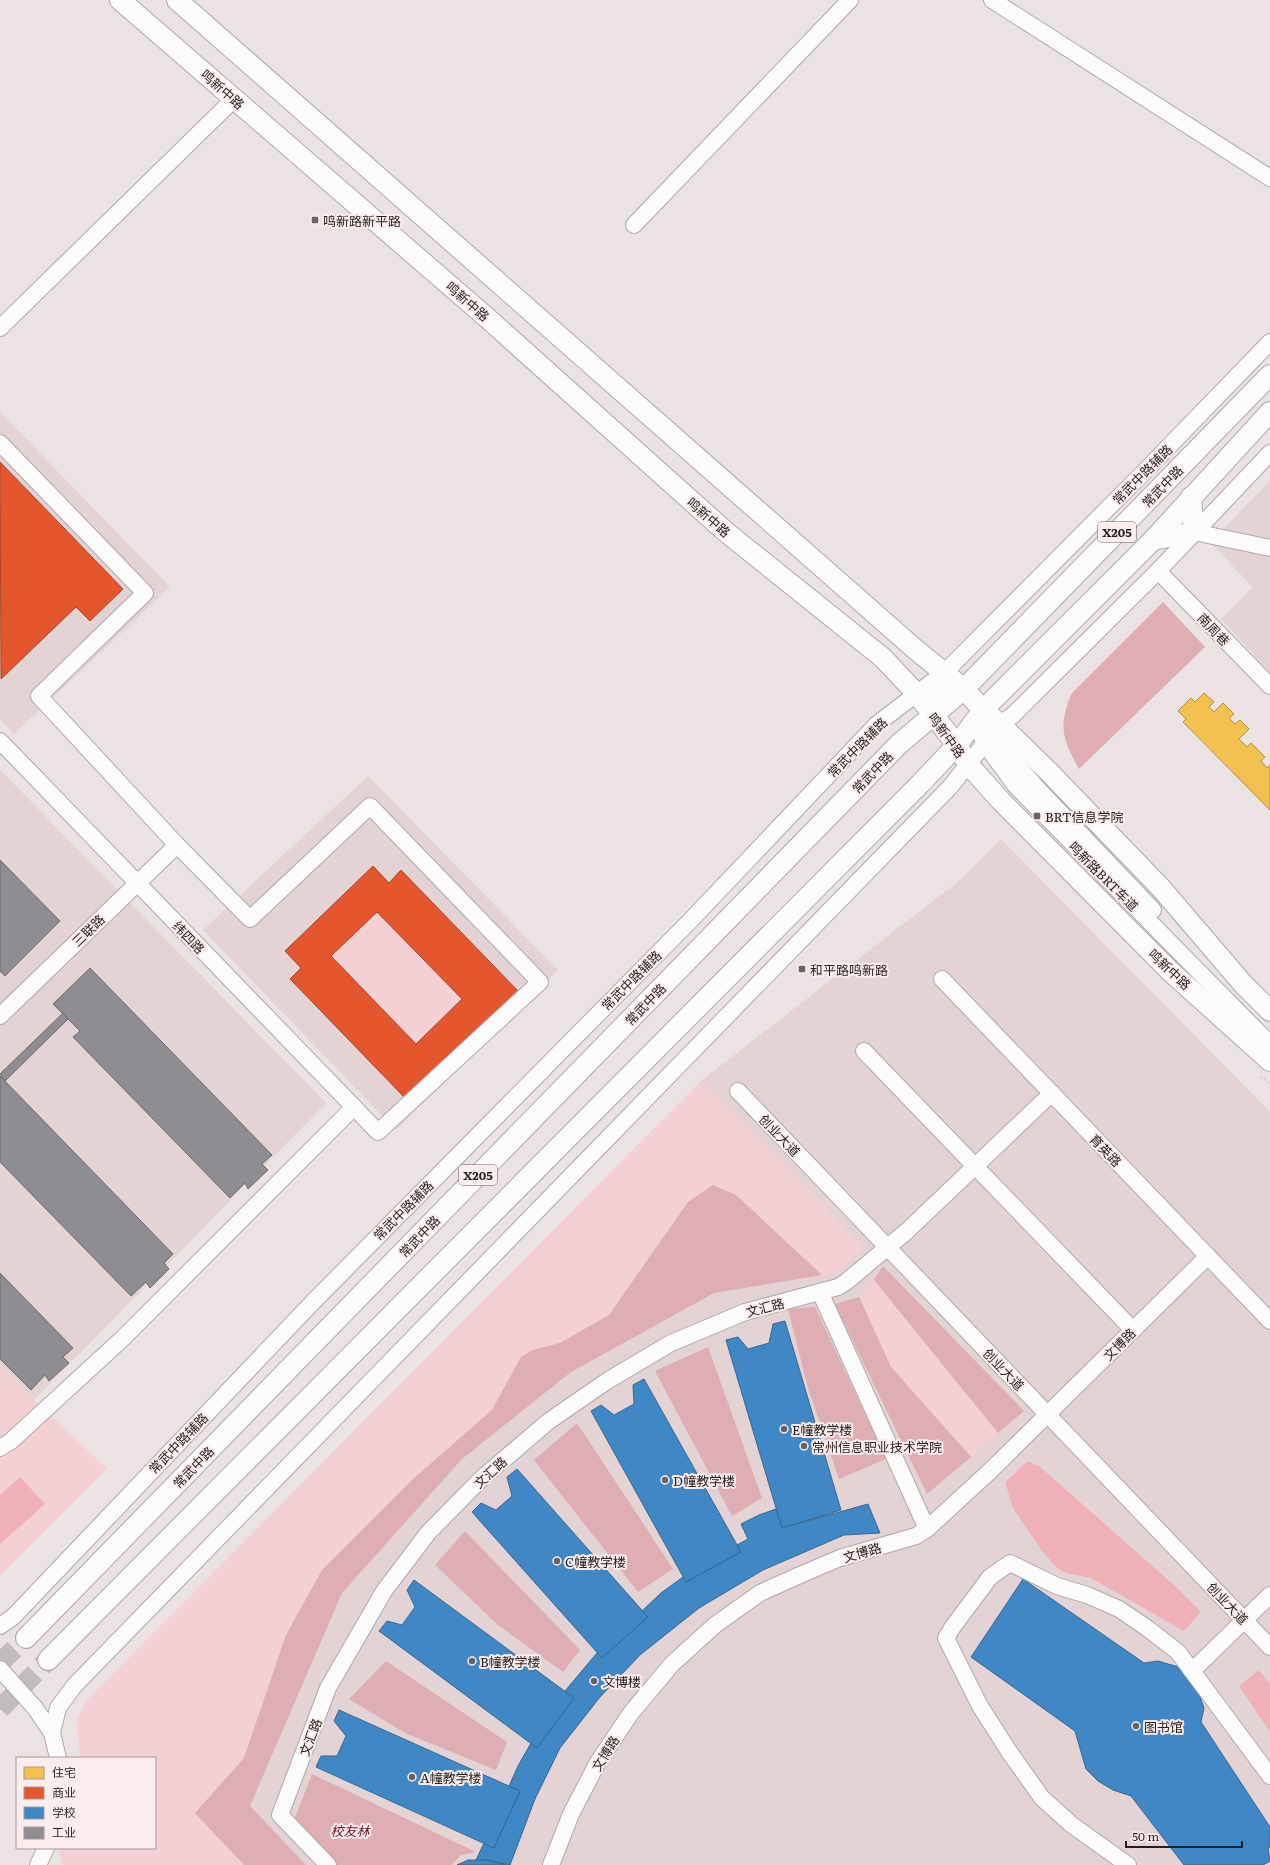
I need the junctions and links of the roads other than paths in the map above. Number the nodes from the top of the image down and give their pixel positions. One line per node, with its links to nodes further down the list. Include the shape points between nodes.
1 (120, 0): 5 (main road, 鸣新中路)
2 (177, 0): 19 (main road, via 915,649)
3 (850, 0): 7 (street)
4 (992, 0): 6 (street)
5 (234, 99): 8 (street); 22 (main road, 鸣新中路, via 485,316 726,532 883,658)
6 (1270, 178)
7 (634, 225)
8 (0, 328)
9 (1270, 342): 19 (street, 常武中路辅路)
10 (1270, 375): 21 (main road, 常武中路 / X205)
11 (1270, 412): 14 (main road, X205)
12 (0, 443): 30 (street, via 145,593 39,696)
13 (1270, 453): 15 (street)
14 (1191, 497): 15 (main road); 16 (main road, X205)
15 (1194, 532): 16 (main road); 17 (street); 18 (street)
16 (1153, 540): 23 (main road, X205)
17 (1270, 548)
18 (1158, 571): 20 (street, 南周巷); 26 (street)
19 (945, 672): 21 (main road); 22 (street, 常武中路辅路)
20 (1270, 686)
21 (964, 689): 22 (main road); 24 (main road, 常武中路 / X205); 25 (main road)
22 (916, 693): 24 (main road, 鸣新中路); 53 (street, 常武中路辅路, via 877,724 689,922 313,1302 13,1617)
23 (999, 694): 25 (main road, X205); 26 (main road)
24 (933, 715): 28 (main road, 鸣新中路); 54 (main road, 常武中路 / X205, via 899,744)
25 (979, 716): 26 (main road); 28 (main road, X205)
26 (992, 734): 29 (street); 33 (main road, via 1049,772 1161,888 1243,984); 35 (street, 鸣新路BRT车道, via 1037,788); 36 (street, 鸣新路BRT车道, via 1016,787)
27 (0, 741): 31 (street, 纬四路)
28 (956, 745): 29 (main road, 鸣新中路); 56 (main road, X205)
29 (968, 764): 38 (main road, 鸣新中路, via 1001,801 1171,972); 59 (street, via 950,787 74,1686 58,1708)
30 (177, 845): 31 (street, 三联路); 41 (street, 纬四路, via 250,919 370,806 540,982 378,1132)
31 (137, 884): 34 (street, 三联路); 41 (street, 纬四路)
32 (942, 979): 40 (street, 育英路)
33 (1270, 1011)
34 (0, 1016)
35 (1270, 1030)
36 (1270, 1044)
37 (864, 1051): 42 (street)
38 (1270, 1061)
39 (738, 1091): 43 (street, 创业大道)
40 (1052, 1093): 42 (street, 文汇路); 44 (street, 育英路)
41 (354, 1107): 49 (street, via 121,1340 11,1441)
42 (975, 1166): 43 (street, 文汇路); 47 (street)
43 (888, 1248): 45 (street, 文汇路, via 846,1282); 48 (street, 创业大道)
44 (1208, 1256): 46 (street, 育英路); 47 (street, 文博路)
45 (820, 1292): 50 (street); 64 (street, 文汇路, via 745,1312 671,1343 607,1381 549,1421 482,1478 428,1533 384,1591 328,1688 280,1815)
46 (1270, 1321)
47 (1133, 1330): 48 (street, 文博路)
48 (1047, 1415): 50 (street, 文博路); 52 (street, 创业大道)
49 (0, 1448)
50 (927, 1529): 65 (street, 文博路, via 916,1536 840,1558 760,1593 709,1630 672,1664 631,1713 598,1762 571,1814)
51 (1270, 1596): 52 (street)
52 (1244, 1620): 55 (street, 创业大道); 58 (street)
53 (0, 1626)
54 (26, 1638)
55 (1270, 1647)
56 (48, 1660)
57 (0, 1669): 59 (street, via 35,1708)
58 (1192, 1671): 61 (street); 66 (street, via 1178,1652 1119,1609 1057,1586 1010,1563 990,1577 946,1638 980,1706 1042,1798 1072,1825)
59 (52, 1733): 60 (street)
60 (58, 1757)
61 (1270, 1776)
62 (46, 1849): 63 (street)
63 (38, 1865)
64 (328, 1865)
65 (551, 1865)
66 (1128, 1865)

